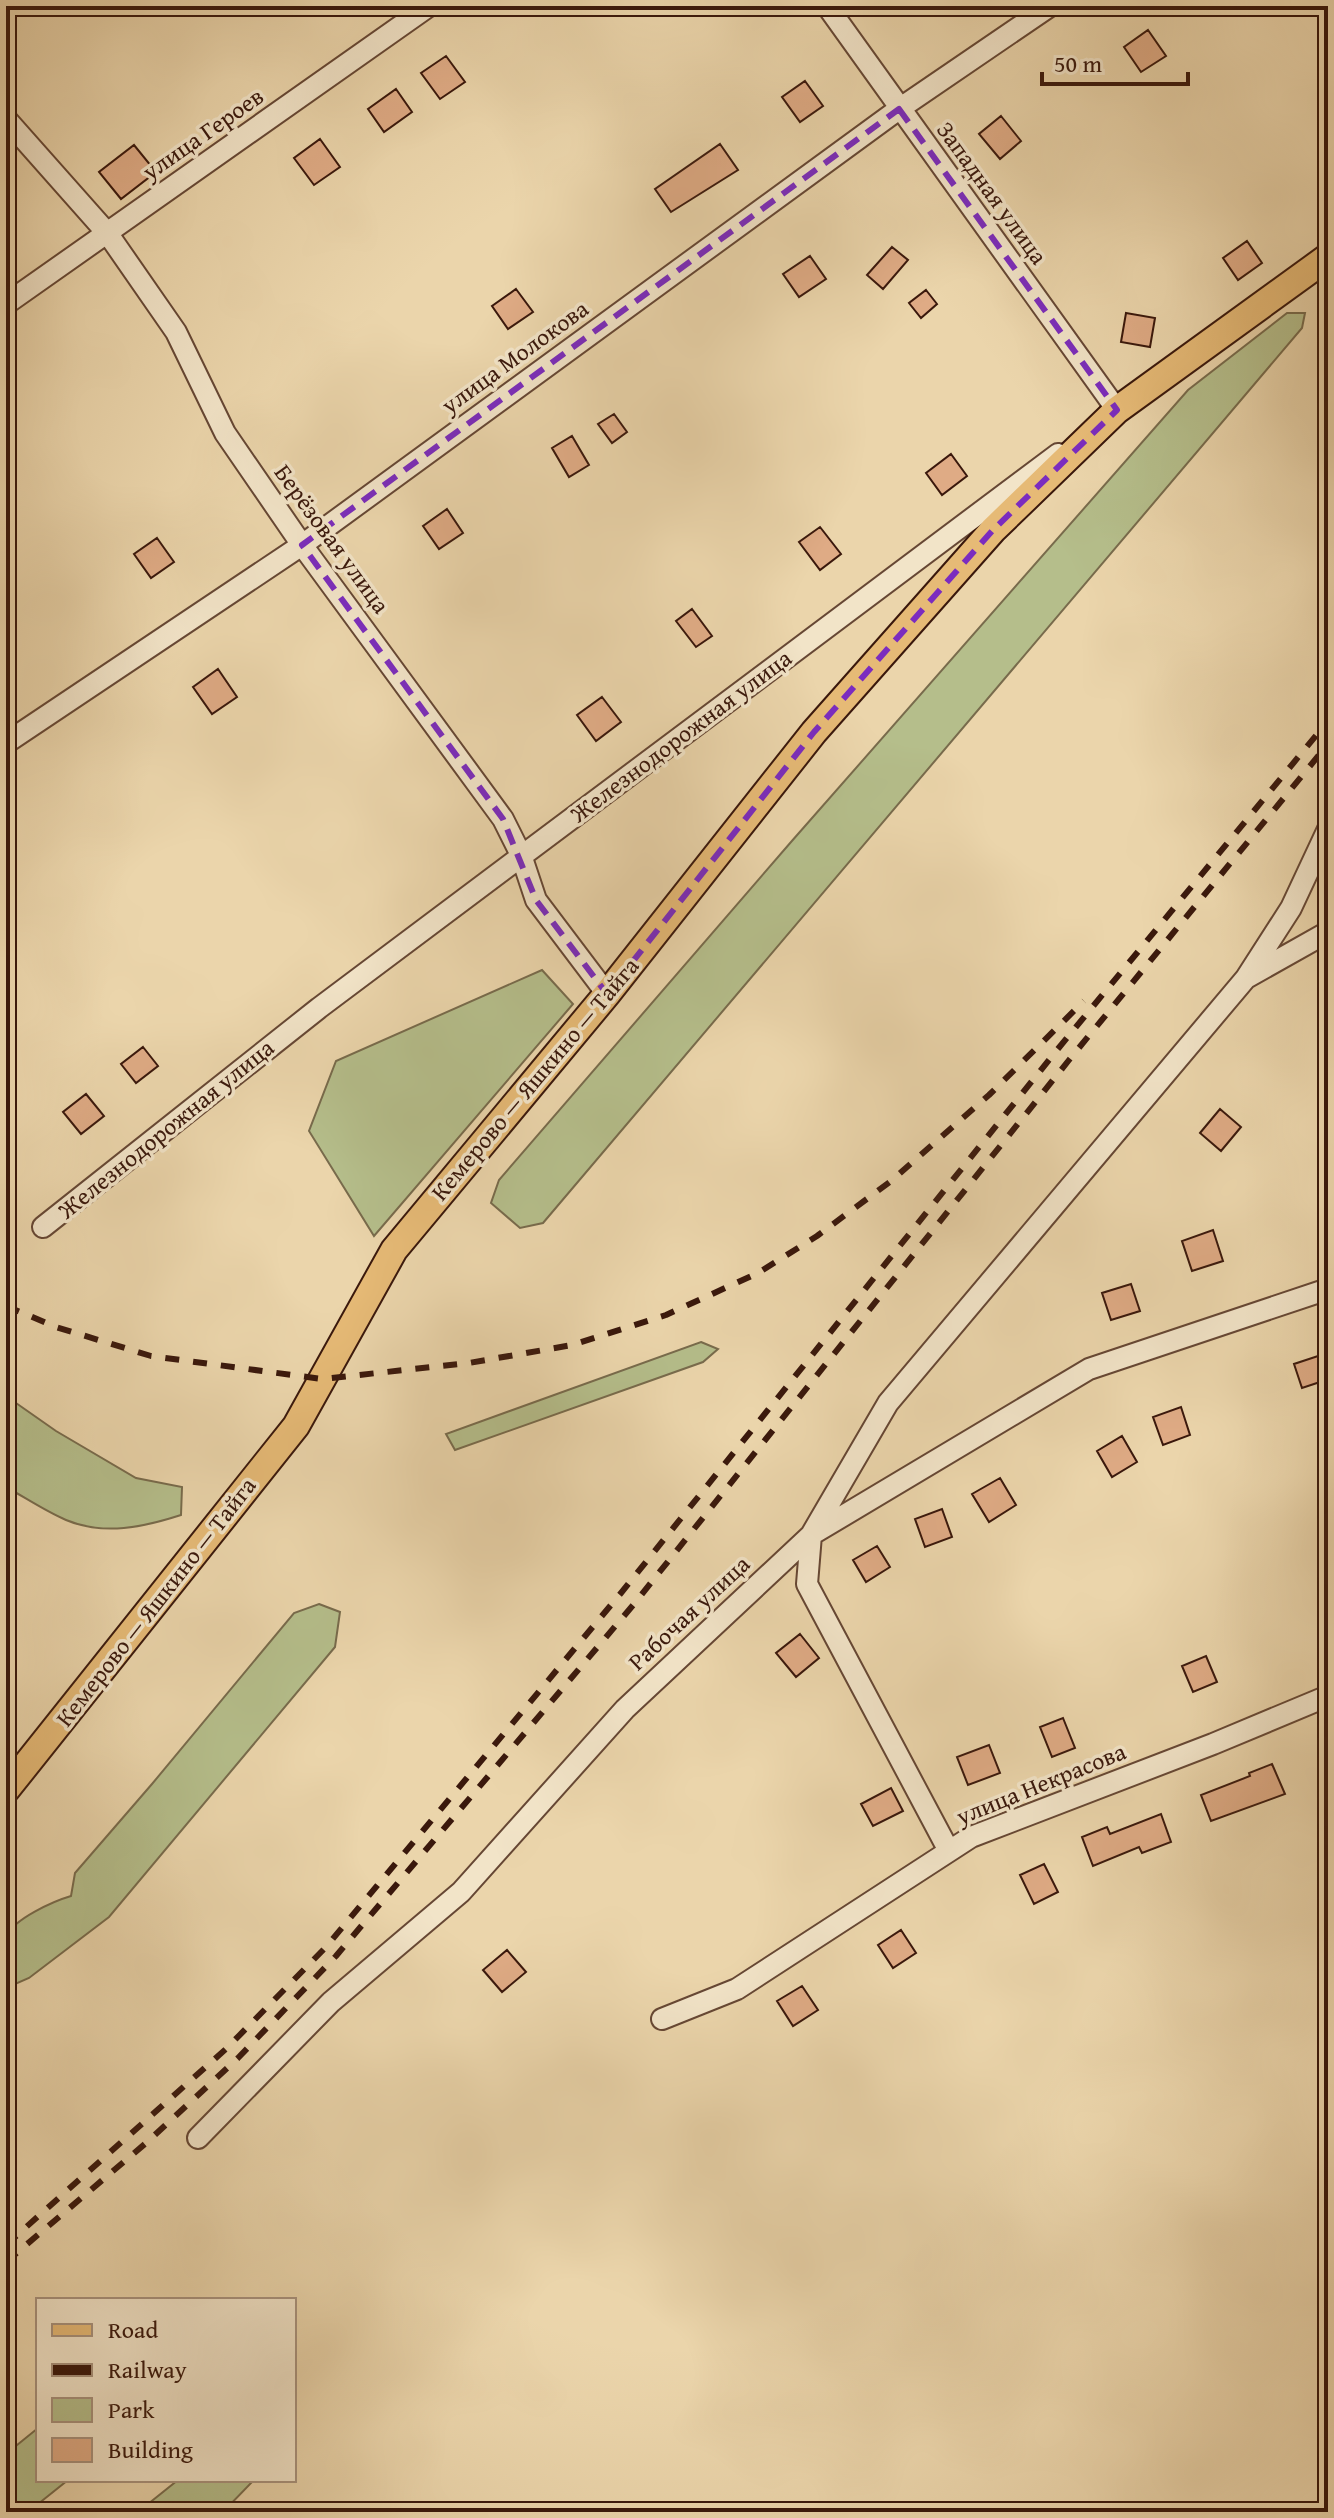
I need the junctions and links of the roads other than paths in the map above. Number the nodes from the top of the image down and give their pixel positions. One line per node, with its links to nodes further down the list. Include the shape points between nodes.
1 (429, 6): 6 (street, улица Героев)
2 (827, 6): 4 (street, Западная улица)
3 (1050, 6): 4 (street, улица Молокова)
4 (899, 109): 9 (street, Западная улица); 10 (street, улица Молокова)
5 (6, 119): 6 (street, Берёзовая улица)
6 (108, 234): 8 (street, улица Героев); 10 (street, Берёзовая улица, via 176,332 225,433)
7 (1328, 257): 9 (main road, Железнодорожная улица)
8 (6, 304)
9 (1117, 410): 13 (street, Железнодорожная улица); 16 (main road, Кемерово — Яшкино — Тайга, via 993,530 814,732)
10 (302, 545): 11 (street, улица Молокова); 13 (street, Берёзовая улица, via 503,819)
11 (6, 743)
12 (1328, 829): 15 (street, via 1291,908)
13 (521, 855): 16 (street, Берёзовая улица, via 536,900); 17 (street, Железнодорожная улица)
14 (1328, 932): 15 (street)
15 (1246, 978): 19 (street, via 888,1403)
16 (607, 994): 21 (main road, Кемерово — Яшкино — Тайга, via 394,1250 296,1426)
17 (43, 1227)
18 (1328, 1289): 19 (street, Рабочая улица, via 1089,1369)
19 (811, 1535): 22 (street, via 807,1584); 24 (street, Рабочая улица, via 625,1709 461,1892 331,2002)
20 (1328, 1696): 22 (street, улица Некрасова, via 971,1837)
21 (6, 1790)
22 (949, 1851): 23 (street, улица Некрасова, via 737,1989)
23 (662, 2019)
24 (198, 2138)

